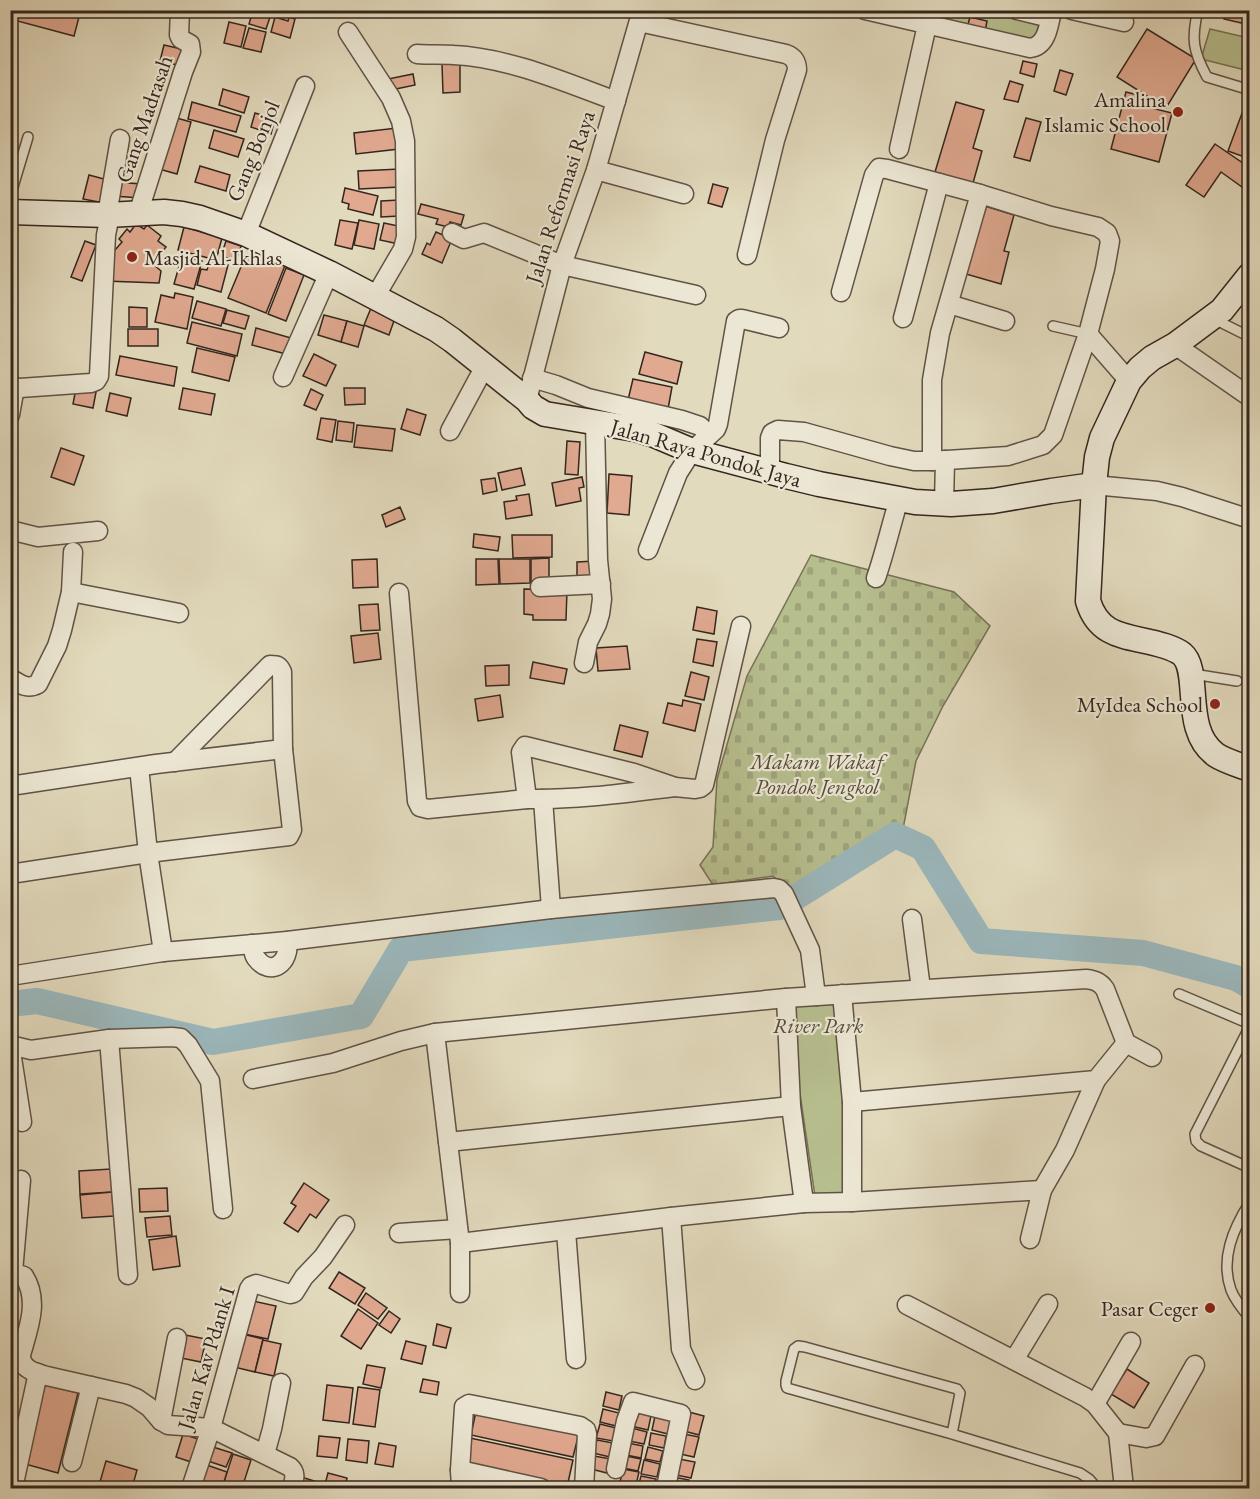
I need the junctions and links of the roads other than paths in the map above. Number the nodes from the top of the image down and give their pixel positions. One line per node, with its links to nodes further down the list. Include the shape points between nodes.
1 (180, 10): 25 (street, Gang Madrasah, via 179,35 190,44 191,52)
2 (865, 10): 7 (street)
3 (1017, 10): 6 (street)
4 (1072, 10): 9 (street)
5 (1198, 10): 14 (lane, via 1193,41 1208,77)
6 (1051, 14): 10 (street, via 1043,42 1030,48)
7 (902, 15): 10 (street)
8 (640, 16): 15 (street, Jalan Reformasi Raya); 29 (street, via 786,54 797,63)
9 (1124, 22)
10 (927, 25): 18 (street)
11 (348, 32): 35 (street, via 391,98 405,141 406,237)
12 (417, 54): 15 (street, via 490,60)
13 (305, 86): 28 (street, Gang Bonjol)
14 (1250, 90)
15 (616, 100): 19 (street, Jalan Reformasi Raya)
16 (28, 137): 23 (lane)
17 (120, 139): 26 (street)
18 (899, 149)
19 (596, 170): 21 (street); 30 (street, Jalan Reformasi Raya)
20 (939, 183): 22 (street); 33 (street, via 879,168); 37 (street)
21 (684, 194)
22 (980, 194): 36 (street); 42 (street, via 1098,227 1107,233 1107,259)
23 (10, 196)
24 (10, 212): 26 (main road, Jalan Raya Pondok Jaya)
25 (138, 214): 26 (main road, Jalan Raya Pondok Jaya); 28 (main road, Jalan Raya Pondok Jaya, via 182,214)
26 (109, 215): 48 (street, via 98,379 91,383)
27 (452, 233): 30 (street, via 464,239 484,233)
28 (246, 234): 31 (main road, Jalan Raya Pondok Jaya)
29 (747, 255)
30 (562, 265): 34 (street); 49 (street, Jalan Reformasi Raya)
31 (329, 273): 35 (main road, Jalan Raya Pondok Jaya); 47 (street)
32 (1250, 275): 38 (main road)
33 (842, 292)
34 (696, 296)
35 (375, 297): 45 (main road, Jalan Raya Pondok Jaya, via 436,329)
36 (949, 304): 39 (street); 55 (street, via 932,380)
37 (903, 318)
38 (1212, 318): 43 (lane); 44 (main road)
39 (1005, 321)
40 (1053, 326): 42 (lane)
41 (779, 328): 54 (street, via 736,321 718,424)
42 (1088, 334): 46 (street); 55 (street, via 1053,435 1043,445 1008,456)
43 (1250, 337)
44 (1175, 345): 46 (main road, via 1140,368); 50 (street)
45 (485, 366): 49 (main road, Jalan Raya Pondok Jaya); 53 (street)
46 (1122, 372): 57 (main road, via 1097,457)
47 (283, 377)
48 (13, 386): 51 (street)
49 (531, 395): 52 (main road, Jalan Raya Pondok Jaya, via 545,414); 54 (street, via 556,385 588,398 682,420 700,426)
50 (1250, 397)
51 (10, 415)
52 (595, 423): 54 (main road, Jalan Raya Pondok Jaya); 66 (street)
53 (450, 431)
54 (700, 443): 56 (main road, Jalan Raya Pondok Jaya); 63 (street, via 678,473)
55 (938, 461): 56 (street, via 914,461 804,432 777,430 770,438); 59 (street)
56 (770, 472): 58 (main road, Jalan Raya Pondok Jaya)
57 (1094, 485): 59 (main road, Jalan Raya Pondok Jaya, via 993,501); 60 (street, via 1156,491); 73 (main road, via 1088,601 1091,612 1111,632 1179,651 1188,661)
58 (899, 499): 59 (main road, Jalan Raya Pondok Jaya); 65 (street)
59 (944, 504)
60 (1250, 519)
61 (10, 530): 62 (street, via 38,537)
62 (98, 531)
63 (648, 550)
64 (73, 552): 68 (street)
65 (876, 578)
66 (601, 584): 67 (street); 72 (street, via 600,614)
67 (540, 587)
68 (71, 592): 70 (street); 74 (street, via 57,646 38,684 22,686)
69 (399, 593): 82 (street, via 420,807)
70 (179, 613)
71 (741, 626): 81 (street, via 704,784 695,789)
72 (584, 663)
73 (1191, 674): 75 (lane); 79 (main road, via 1193,705 1202,738 1216,755)
74 (10, 678)
75 (1237, 681)
76 (283, 749): 77 (street); 77 (street, via 282,672 280,667 270,665); 83 (street, via 292,830 289,836)
77 (175, 762): 78 (street)
78 (139, 767): 80 (street); 83 (street)
79 (1250, 769)
80 (10, 786)
81 (675, 787): 82 (street); 82 (street, via 525,746 521,752)
82 (535, 799): 85 (street)
83 (148, 853): 84 (street); 89 (street)
84 (10, 874)
85 (551, 909): 87 (street); 94 (street, via 779,889 810,950)
86 (912, 919): 91 (street)
87 (287, 941): 88 (street); 88 (street, via 285,958 272,967 257,959)
88 (252, 944): 89 (street)
89 (163, 952): 90 (street)
90 (10, 976)
91 (921, 989): 92 (street); 99 (street, via 1095,980 1105,989)
92 (842, 994): 94 (street); 106 (street)
93 (1179, 994): 96 (lane)
94 (816, 996): 95 (street)
95 (786, 998): 97 (street); 107 (street)
96 (1250, 1025): 110 (lane, via 1195,1134 1201,1146)
97 (435, 1033): 104 (street, via 333,1064); 109 (street)
98 (109, 1039): 101 (street); 116 (street, via 172,1037 181,1038 188,1045 210,1081); 124 (street)
99 (1126, 1043): 102 (street); 105 (street)
100 (10, 1045): 101 (street); 103 (street)
101 (31, 1050): 103 (street)
102 (1152, 1057)
103 (12, 1065): 108 (street)
104 (253, 1079)
105 (1096, 1080): 106 (street); 112 (street, via 1065,1150)
106 (852, 1102): 113 (street)
107 (791, 1106): 109 (street); 115 (street)
108 (22, 1122)
109 (448, 1142): 121 (street)
110 (1250, 1168)
111 (21, 1180): 123 (street)
112 (1042, 1190): 113 (street); 122 (street)
113 (852, 1202): 115 (street)
114 (1250, 1202): 128 (lane, via 1228,1249 1226,1269 1232,1292)
115 (804, 1203): 117 (street)
116 (223, 1209)
117 (671, 1217): 119 (street); 135 (street, via 681,1349)
118 (345, 1225): 140 (street, Jalan Kav Pdank I, via 294,1293 256,1284 249,1289)
119 (566, 1231): 121 (street); 131 (street)
120 (399, 1233): 121 (street)
121 (459, 1236): 125 (street)
122 (1030, 1239)
123 (12, 1272): 134 (street, via 24,1276 31,1293 31,1320 21,1355 21,1361)
124 (128, 1275)
125 (459, 1293)
126 (1048, 1304): 132 (street)
127 (907, 1305): 132 (street)
128 (1250, 1318)
129 (177, 1338): 139 (street)
130 (1131, 1342): 138 (street)
131 (576, 1359)
132 (1014, 1360): 138 (street)
133 (1195, 1365): 141 (street, via 1155,1436)
134 (31, 1369): 137 (street); 147 (street)
135 (694, 1380)
136 (281, 1383): 143 (street)
137 (91, 1386): 139 (street, via 136,1398); 144 (street)
138 (1095, 1404): 141 (street)
139 (161, 1421): 140 (street)
140 (211, 1428): 143 (street); 148 (street, Jalan Kav Pdank I)
141 (1118, 1433): 155 (street)
142 (952, 1434): 142 (lane, via 788,1388 786,1381 794,1349 805,1347 957,1389 960,1393); 154 (lane, via 1080,1473)
143 (265, 1454): 149 (street, via 293,1470)
144 (72, 1462)
145 (616, 1469): 153 (street, via 633,1402 681,1414)
146 (460, 1470): 150 (street); 151 (street); 152 (street, via 464,1407 469,1404 580,1426 587,1434)
147 (13, 1488)
148 (192, 1488)
149 (292, 1488)
150 (461, 1488)
151 (541, 1488)
152 (584, 1488)
153 (665, 1488)
154 (1098, 1488)
155 (1124, 1488)

